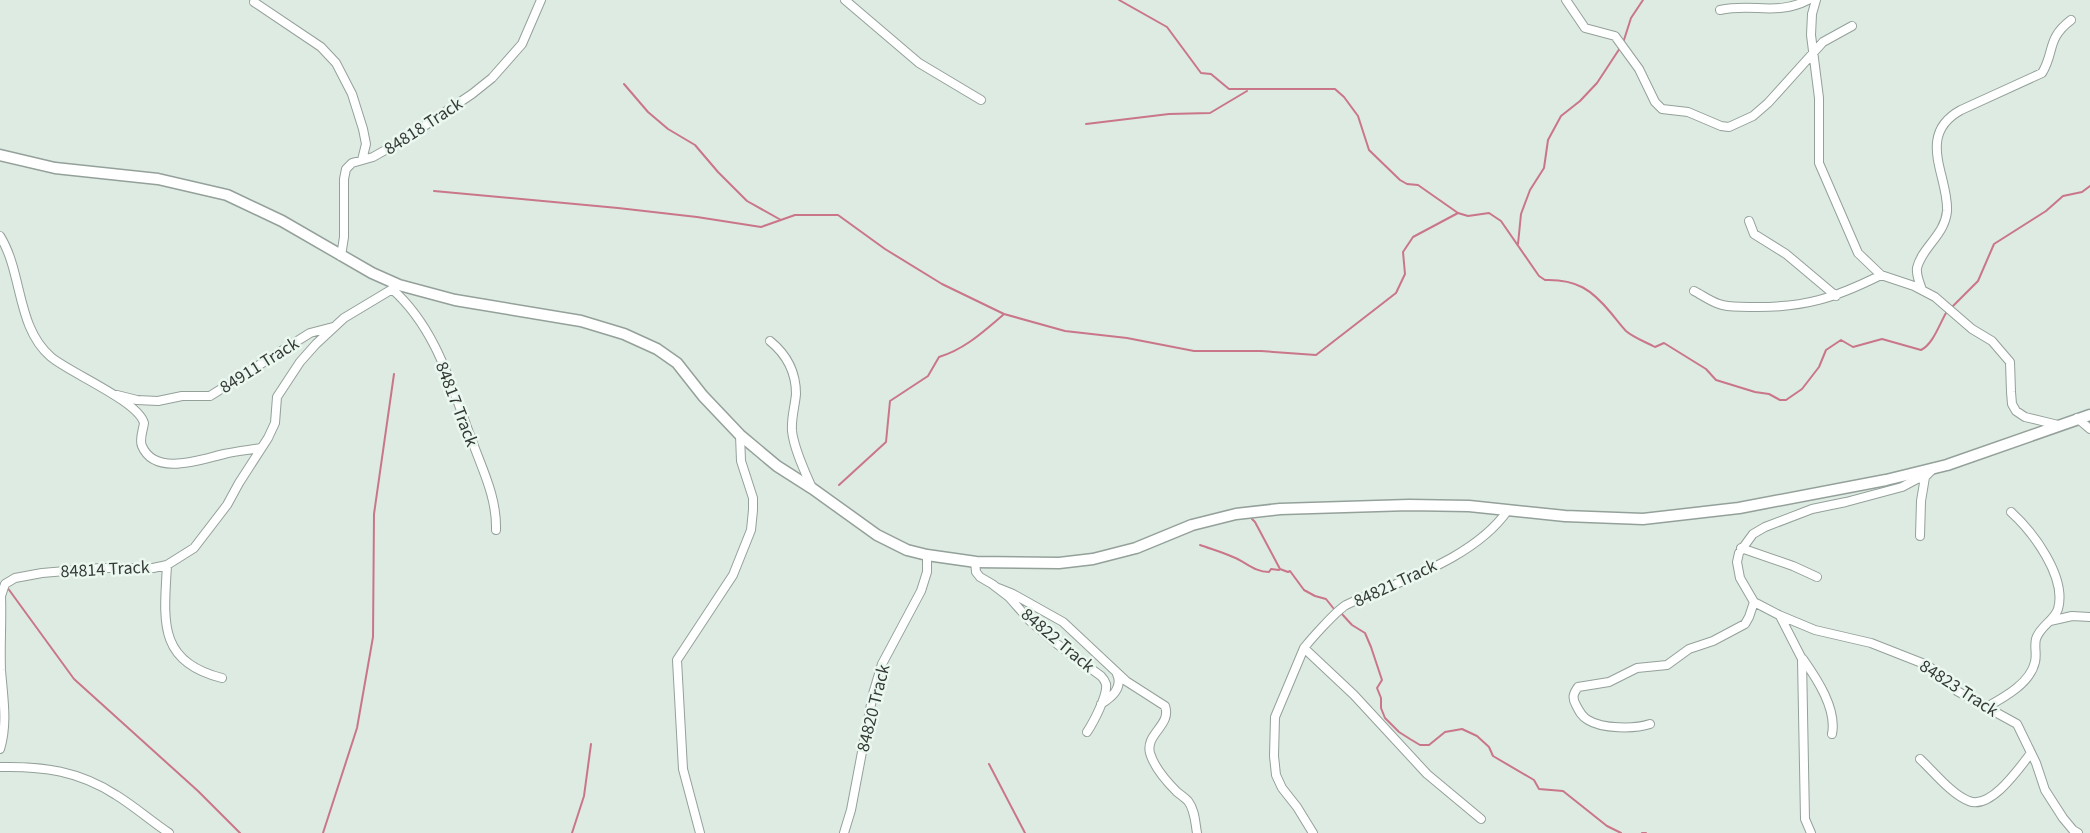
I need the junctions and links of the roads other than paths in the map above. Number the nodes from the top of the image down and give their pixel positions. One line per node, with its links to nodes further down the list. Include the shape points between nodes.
1 (541, 0): 13 (street, 84818 Track, via 522,44 492,78 405,139)
2 (844, 0): 11 (street, via 919,63)
3 (1566, 0): 10 (street, via 1585,28 1615,36 1623,44 1662,109 1688,112 1721,126 1736,125 1768,104)
4 (1808, 0): 7 (street, via 1775,10 1746,6)
5 (1816, 0): 10 (street, via 1812,14)
6 (254, 2): 13 (street, via 321,47 336,63 352,94 363,129 366,144)
7 (1720, 10)
8 (2071, 20): 19 (street, via 2051,43 2042,73 1961,110 1944,125 1937,160 1947,211 1943,227 1917,268)
9 (1852, 26): 10 (street, via 1833,35)
10 (1813, 52): 17 (street, via 1819,98 1819,163 1858,253)
11 (981, 100)
12 (0, 155): 16 (street, via 55,168 158,179 227,195 282,221)
13 (362, 160): 16 (street, 84818 Track, via 346,169)
14 (1749, 221): 21 (street, via 1754,234)
15 (0, 236): 24 (street, via 11,258 39,346)
16 (341, 256): 18 (street)
17 (1881, 274): 19 (street); 21 (street)
18 (395, 287): 22 (street); 29 (street, via 581,321 624,334 677,363); 36 (street, 84817 Track, via 417,316 445,368 491,489)
19 (1922, 290): 27 (street, via 2001,349 2010,362 2012,404 2016,411)
20 (1694, 291): 21 (street, via 1731,306 1792,306)
21 (1836, 296)
22 (333, 327): 24 (street, 84911 Track, via 310,333 210,396 158,401); 30 (street, 84814 Track, via 300,363 277,397 275,423)
23 (770, 341): 33 (street, via 779,348 794,375 793,439)
24 (113, 394): 30 (street, via 143,418 142,446 160,461 200,461)
25 (2090, 416): 26 (street)
26 (2077, 418): 27 (street); 28 (street)
27 (2058, 425): 31 (street)
28 (2090, 429)
29 (740, 435): 33 (street); 65 (street, via 741,461 753,498 751,530 732,575 677,660 682,769)
30 (261, 448): 41 (street, 84814 Track, via 205,536)
31 (1934, 468): 32 (street); 34 (street, via 1739,508 1643,519)
32 (1925, 477): 37 (street); 38 (street, via 1775,523 1753,534)
33 (813, 489): 39 (street, via 877,535)
34 (1508, 510): 40 (street, via 1409,505 1280,509 1192,525 1136,548 1093,559 1059,563); 48 (street, 84821 Track, via 1494,528 1464,550 1345,606)
35 (2011, 512): 47 (street, via 2035,537 2055,575 2059,604)
36 (496, 531)
37 (1920, 536)
38 (1741, 548): 42 (street); 44 (street, via 1737,562 1740,578)
39 (927, 555): 40 (street); 66 (street, 84820 Track, via 921,591 882,664 876,684)
40 (975, 561): 43 (street, 84822 Track, via 980,578)
41 (167, 565): 51 (street, via 166,621 175,651 182,660 206,674); 57 (street, 84814 Track, via 42,573 5,584 1,596 4,718)
42 (1817, 577)
43 (998, 588): 50 (street, via 1063,622); 52 (street, 84822 Track, via 1050,638 1101,676 1106,683)
44 (1754, 602): 45 (street, 84823 Track); 54 (street, via 1745,624 1689,649 1667,665 1637,668 1609,682 1578,687 1574,692 1578,709 1591,722 1624,728)
45 (1779, 615): 49 (street); 53 (street, 84823 Track, via 1927,665 1957,691)
46 (2090, 617): 47 (street)
47 (2049, 621): 53 (street, via 2038,633 2035,664 2029,674 2003,698)
48 (1304, 648): 61 (street, via 1427,774); 62 (street, 84821 Track, via 1275,717 1274,756 1282,788)
49 (1802, 658): 56 (street, via 1834,719); 68 (street, via 1805,819)
50 (1116, 673): 52 (street, via 1118,687); 67 (street, via 1165,706 1166,719 1149,746 1151,755 1194,811)
51 (222, 678)
52 (1101, 705): 55 (street, 84822 Track)
53 (1985, 708): 58 (street, 84823 Track, via 2017,724)
54 (1650, 724)
55 (1087, 732)
56 (1832, 734)
57 (0, 749)
58 (2031, 753): 59 (street, via 1995,794 1976,803 1957,793); 63 (street, 84823 Track, via 2045,790)
59 (1920, 759)
60 (0, 767): 64 (street, via 32,766 90,780)
61 (1481, 819)
62 (1313, 832)
63 (2075, 832)
64 (169, 833)
65 (700, 833)
66 (844, 833)
67 (1197, 833)
68 (1811, 833)

